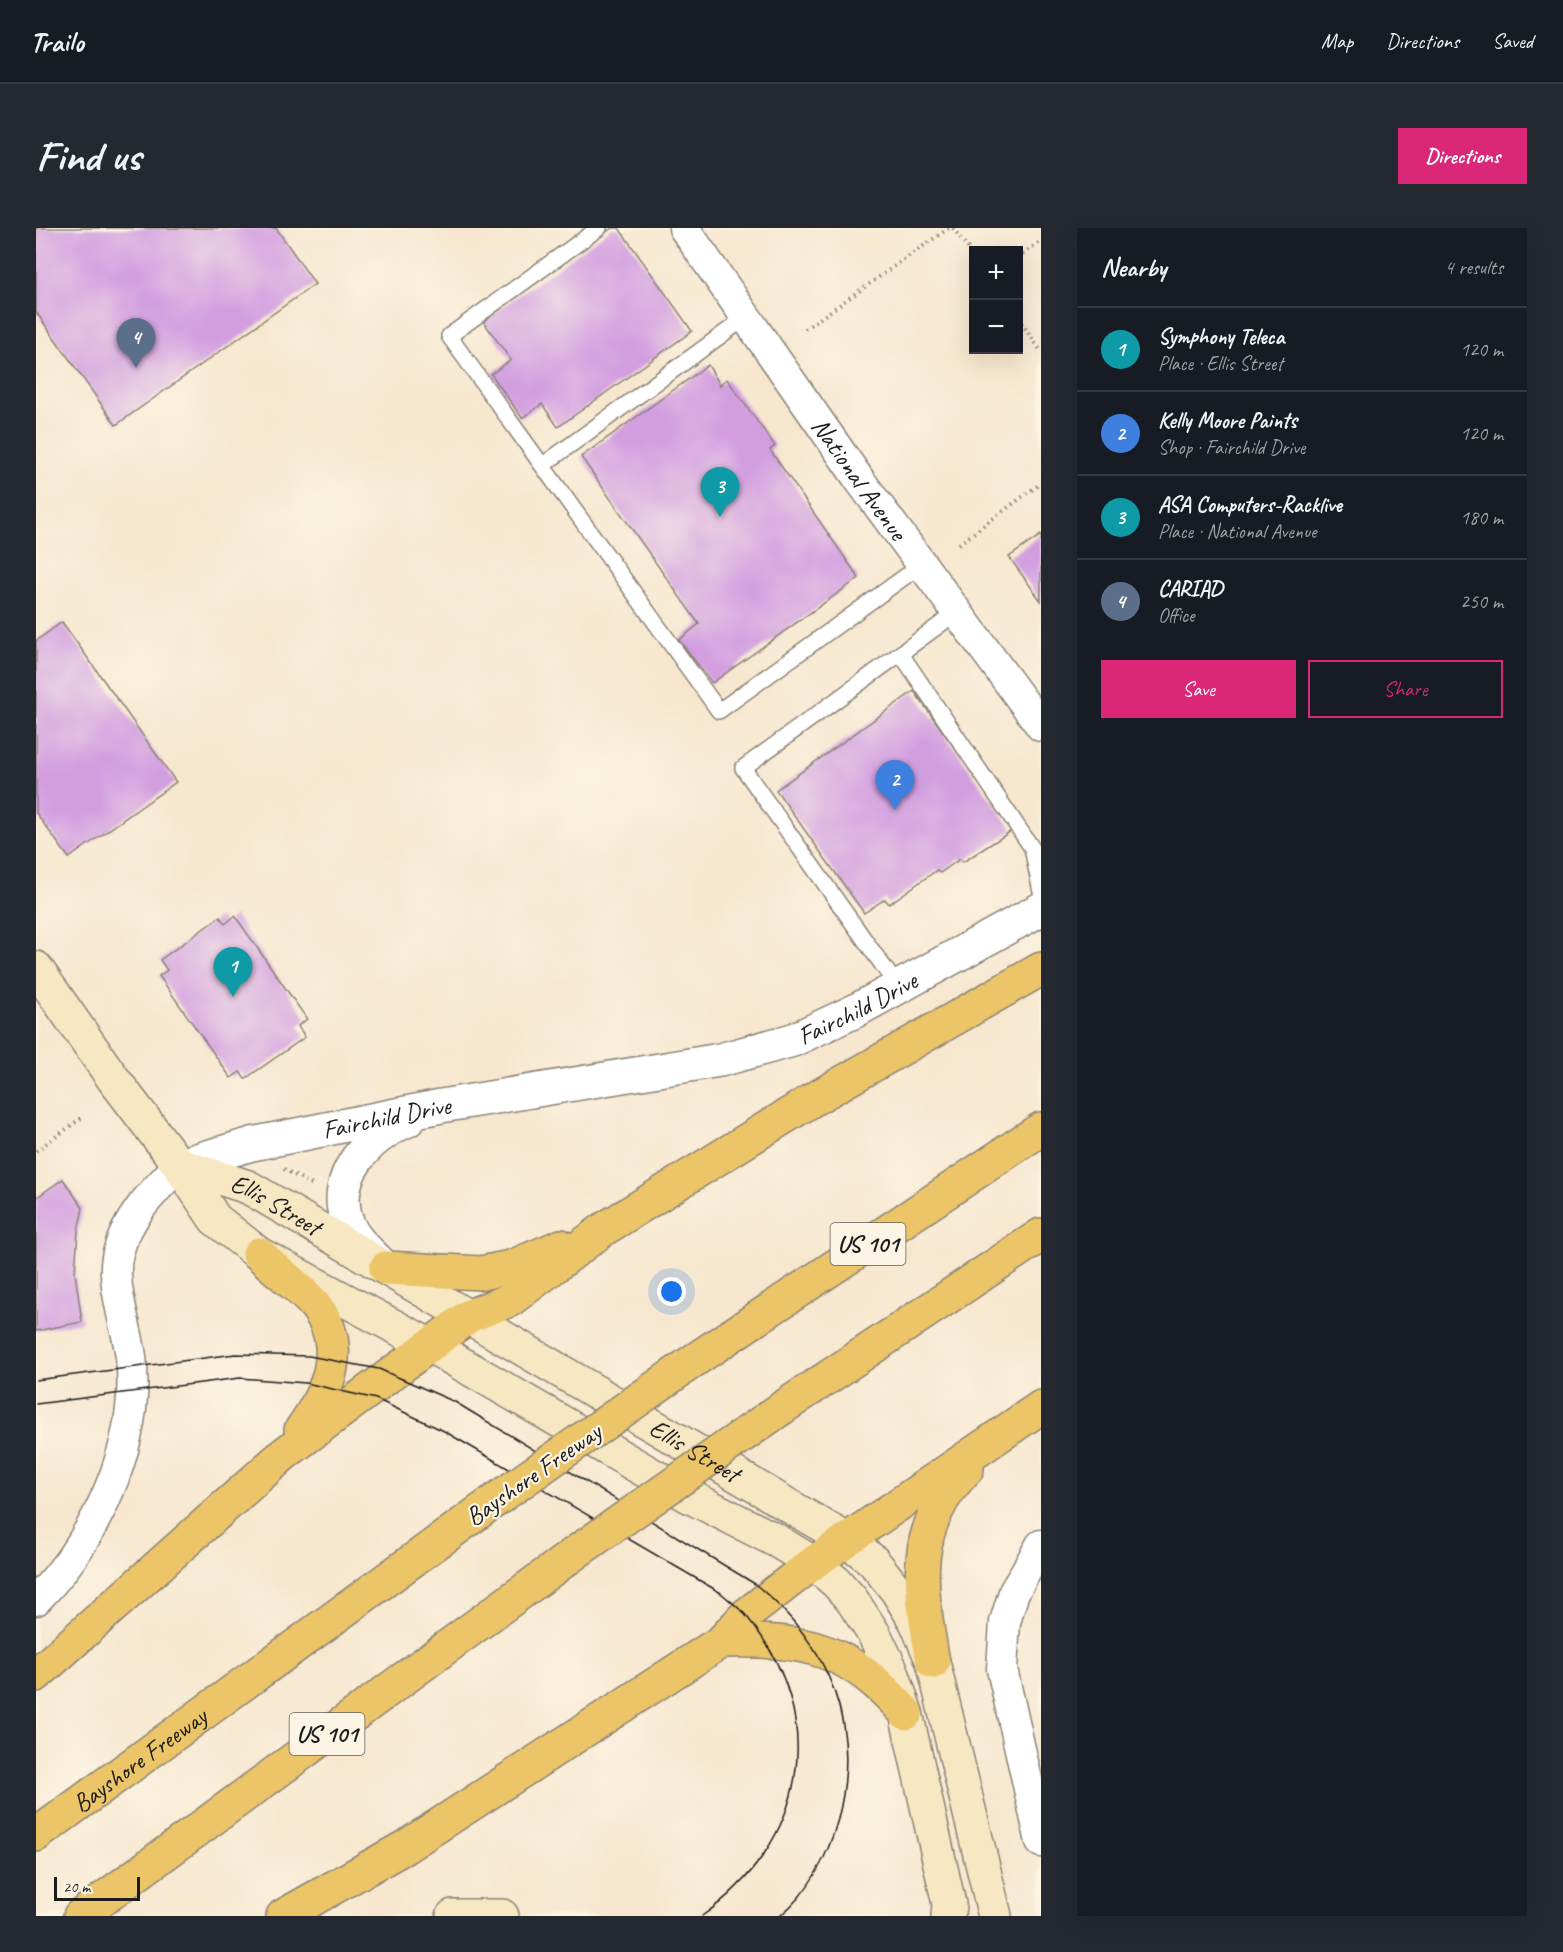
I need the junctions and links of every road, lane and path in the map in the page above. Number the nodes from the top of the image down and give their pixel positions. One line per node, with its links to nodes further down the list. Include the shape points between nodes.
1 (599, 228): 11 (lane, via 449,336)
2 (684, 228): 7 (street, National Avenue)
3 (951, 228): 5 (path); 9 (path)
4 (1041, 241): 6 (path)
5 (969, 250)
6 (1023, 254)
7 (745, 318): 11 (lane); 14 (street, National Avenue)
8 (1023, 325): 10 (path)
9 (805, 330)
10 (1041, 351)
11 (543, 465): 14 (lane, via 718,711)
12 (1041, 483): 13 (path)
13 (959, 544)
14 (921, 564): 15 (street, National Avenue)
15 (956, 613): 16 (lane); 17 (street, National Avenue)
16 (901, 654): 18 (lane, via 1032,848); 22 (lane, via 743,768)
17 (1041, 726)
18 (1041, 892)
19 (1041, 909): 22 (street, Fairchild Drive)
20 (36, 968): 27 (main road, Ellis Street)
21 (1041, 969): 30 (highway, via 812,1100)
22 (898, 987): 23 (street, Fairchild Drive, via 793,1040 720,1060)
23 (441, 1106): 27 (street, Fairchild Drive, via 252,1144); 33 (street, via 394,1126 374,1140 345,1176 348,1223 360,1244)
24 (83, 1118): 26 (path)
25 (1041, 1130): 47 (highway, Bayshore Freeway / US 101, bridge, via 696,1359)
26 (36, 1151)
27 (179, 1165): 32 (main road, Ellis Street, via 215,1220); 33 (main road, Ellis Street, via 248,1187); 42 (street, via 137,1211 117,1255 116,1278 132,1367 128,1424 117,1465 100,1509 75,1553)
28 (283, 1168): 29 (path)
29 (321, 1190)
30 (604, 1229): 33 (highway, via 511,1267 481,1273); 34 (highway, via 510,1300)
31 (1041, 1235): 50 (highway, US 101, bridge, via 782,1408 575,1553)
32 (259, 1254): 35 (main road, Ellis Street); 38 (highway, via 314,1304 328,1326 333,1358 328,1386)
33 (386, 1268): 34 (main road, Ellis Street)
34 (469, 1316): 35 (highway); 39 (main road, Ellis Street)
35 (429, 1345): 38 (highway); 41 (main road, Ellis Street, via 687,1495)
36 (1041, 1407): 37 (highway)
37 (1000, 1436): 39 (highway); 44 (highway, via 952,1485 940,1503 926,1539 921,1594)
38 (284, 1454): 45 (highway)
39 (847, 1540): 41 (highway); 44 (main road, Ellis Street, via 873,1562 897,1591)
40 (1041, 1545): 48 (street, via 1014,1592 1005,1622 1002,1669)
41 (813, 1563): 43 (highway, via 746,1615); 46 (main road, Ellis Street, via 852,1600 874,1634)
42 (36, 1600)
43 (722, 1641): 46 (highway, via 797,1643 814,1648 854,1665 880,1684); 51 (highway, via 405,1847)
44 (933, 1662): 54 (main road, Ellis Street)
45 (36, 1675)
46 (906, 1713): 49 (main road, Ellis Street)
47 (36, 1835)
48 (1041, 1842)
49 (950, 1912)
50 (80, 1916)
51 (283, 1916)
52 (455, 1916): 53 (main road)
53 (502, 1916)
54 (995, 1916)

